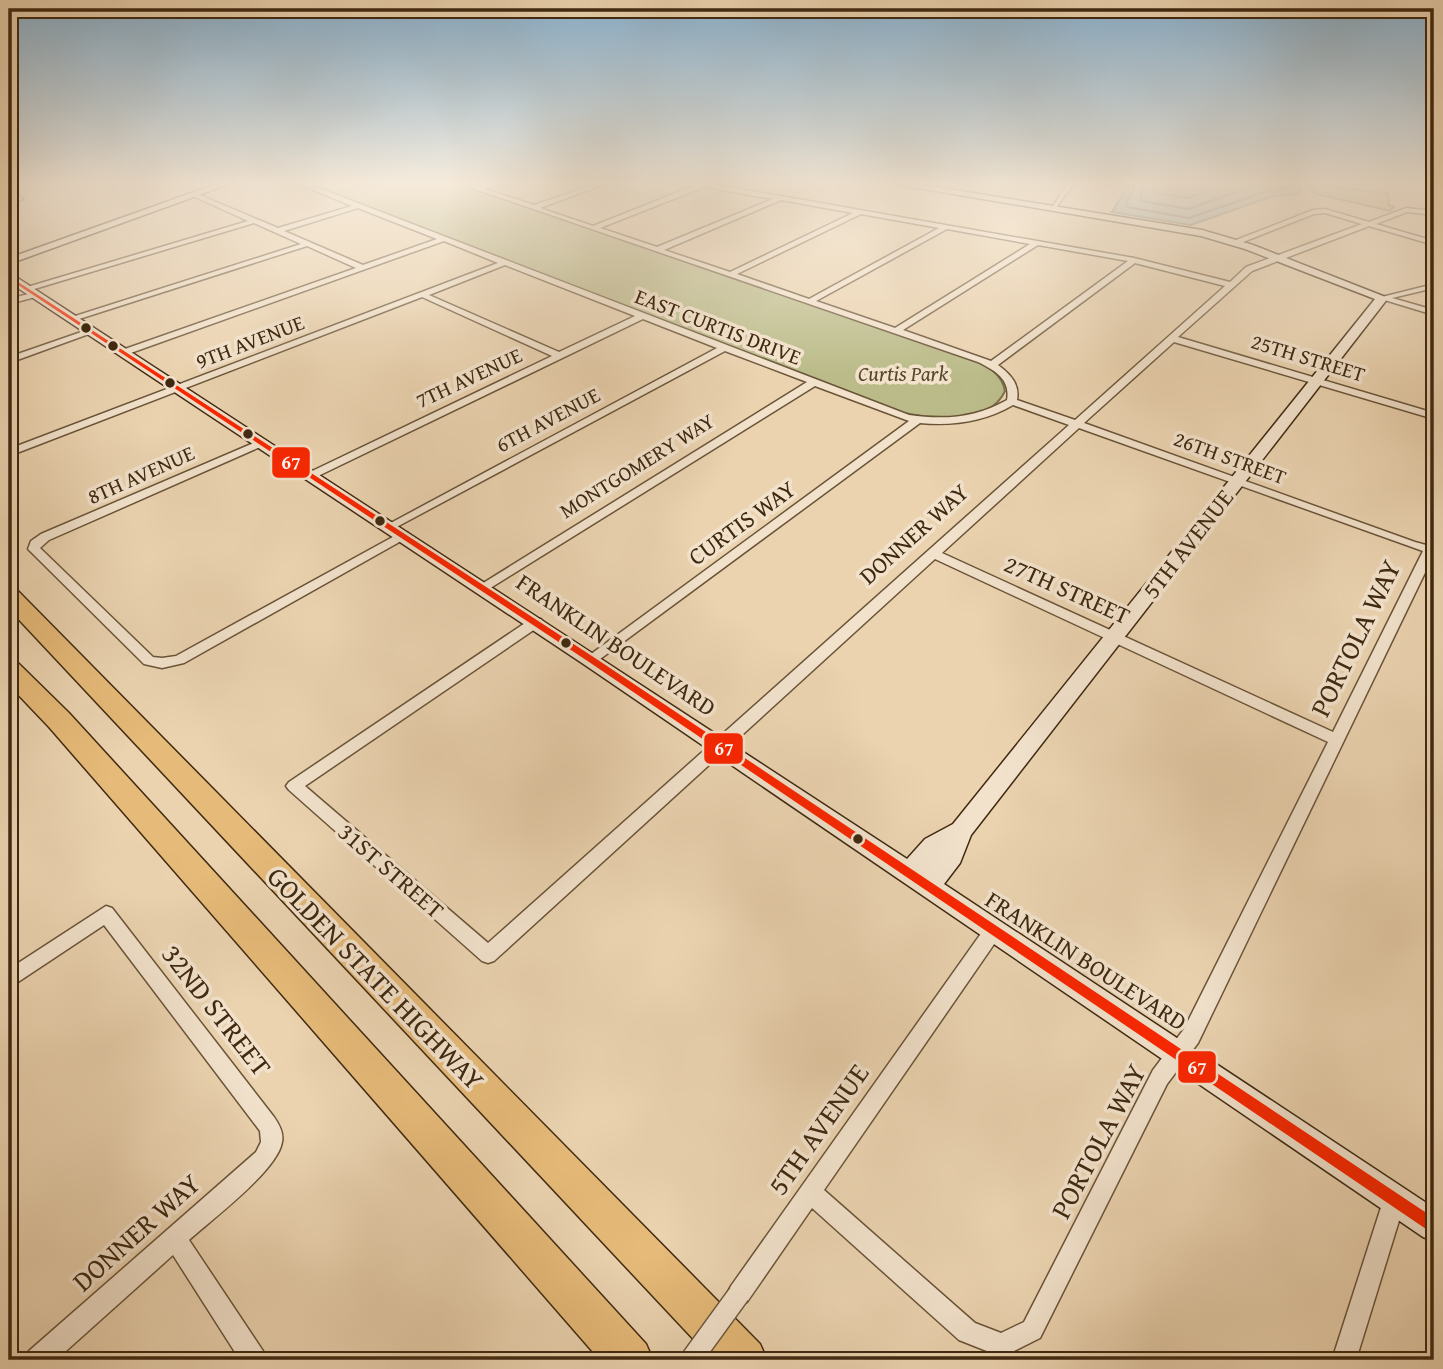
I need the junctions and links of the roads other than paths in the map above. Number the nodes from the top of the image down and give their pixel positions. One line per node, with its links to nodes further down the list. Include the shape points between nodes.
1 (52, 246): 18 (main road)
2 (176, 246): 25 (street)
3 (301, 246): 32 (street)
4 (311, 246): 20 (street)
5 (425, 246): 20 (street)
6 (462, 246): 19 (street, EAST CURTIS DRIVE)
7 (645, 246): 15 (street)
8 (667, 246): 15 (street)
9 (790, 246): 21 (street)
10 (913, 246): 29 (street)
11 (1032, 246): 34 (street)
12 (1053, 246): 17 (street)
13 (1246, 246): 16 (main road)
14 (1310, 246): 16 (street, DONNER WAY)
15 (657, 250): 21 (street)
16 (1278, 257): 23 (street, DONNER WAY, via 1254,266); 27 (main road)
17 (1133, 260): 23 (street); 40 (street)
18 (9, 261)
19 (504, 262): 26 (street, 9TH AVENUE); 31 (street, EAST CURTIS DRIVE)
20 (363, 268): 37 (street)
21 (730, 275): 29 (street)
22 (9, 277): 25 (main road, FRANKLIN BOULEVARD)
23 (1231, 285): 35 (street, DONNER WAY)
24 (1434, 286): 27 (street)
25 (32, 291): 28 (street); 32 (main road, FRANKLIN BOULEVARD)
26 (421, 294): 38 (street); 43 (street, 9TH AVENUE)
27 (1382, 298): 30 (street); 41 (main road, 5TH AVENUE)
28 (9, 302)
29 (809, 302): 34 (street)
30 (1434, 313)
31 (642, 316): 36 (street, EAST CURTIS DRIVE); 38 (street, 7TH AVENUE)
32 (73, 318): 33 (main road, FRANKLIN BOULEVARD)
33 (93, 331): 37 (main road, FRANKLIN BOULEVARD); 39 (street)
34 (896, 331): 40 (street)
35 (1171, 338): 41 (street, 25TH STREET); 47 (street, DONNER WAY)
36 (723, 348): 42 (street, EAST CURTIS DRIVE); 52 (street, 6TH AVENUE)
37 (125, 352): 43 (main road, FRANKLIN BOULEVARD)
38 (560, 356): 50 (street, 7TH AVENUE)
39 (9, 360)
40 (992, 365): 44 (street, via 1011,382)
41 (1317, 381): 45 (street, 25TH STREET); 51 (main road, 5TH AVENUE)
42 (814, 382): 46 (street, EAST CURTIS DRIVE); 55 (street, MONTGOMERY WAY)
43 (180, 388): 48 (main road, FRANKLIN BOULEVARD); 49 (street, 9TH AVENUE)
44 (1012, 401): 46 (street, EAST CURTIS DRIVE, via 993,414 956,422); 47 (street, 26TH STREET)
45 (1434, 416)
46 (917, 419): 59 (street, CURTIS WAY)
47 (1076, 424): 51 (street, 26TH STREET); 54 (street, DONNER WAY)
48 (263, 442): 50 (main road, FRANKLIN BOULEVARD); 60 (street, 8TH AVENUE, via 35,544 34,549 149,661)
49 (9, 453)
50 (312, 475): 52 (main road, FRANKLIN BOULEVARD)
51 (1238, 481): 53 (street, 26TH STREET); 58 (main road, 5TH AVENUE)
52 (398, 531): 55 (main road, FRANKLIN BOULEVARD); 60 (street, 6TH AVENUE, via 179,660)
53 (1433, 547): 62 (street, PORTOLA WAY)
54 (932, 553): 58 (street, 27TH STREET); 63 (street, DONNER WAY)
55 (484, 588): 57 (main road, FRANKLIN BOULEVARD)
56 (9, 595): 78 (highway, GOLDEN STATE HIGHWAY)
57 (536, 622): 59 (main road, FRANKLIN BOULEVARD); 66 (street, 31ST STREET, via 294,786)
58 (1115, 636): 62 (street, 27TH STREET); 64 (main road, 5TH AVENUE, via 961,831 952,856)
59 (592, 660): 63 (main road, FRANKLIN BOULEVARD)
60 (162, 663)
61 (9, 669): 76 (highway)
62 (1337, 740): 68 (street, PORTOLA WAY)
63 (720, 746): 64 (main road, FRANKLIN BOULEVARD); 66 (street, DONNER WAY)
64 (918, 880): 65 (main road, FRANKLIN BOULEVARD)
65 (993, 931): 68 (main road, FRANKLIN BOULEVARD); 70 (street, 5TH AVENUE)
66 (488, 955)
67 (9, 979): 69 (street, 32ND STREET, via 106,914 267,1124)
68 (1179, 1054): 70 (street, PORTOLA WAY, via 1160,1077 1032,1330 1002,1345 967,1332); 71 (main road, FRANKLIN BOULEVARD)
69 (272, 1146): 73 (street, DONNER WAY)
70 (810, 1192): 77 (street, 5TH AVENUE, bridge)
71 (1395, 1198): 72 (main road, FRANKLIN BOULEVARD); 79 (street)
72 (1434, 1226)
73 (175, 1238): 74 (street, DONNER WAY); 75 (street)
74 (38, 1360)
75 (254, 1360)
76 (630, 1360)
77 (691, 1360)
78 (744, 1360)
79 (1344, 1360)

